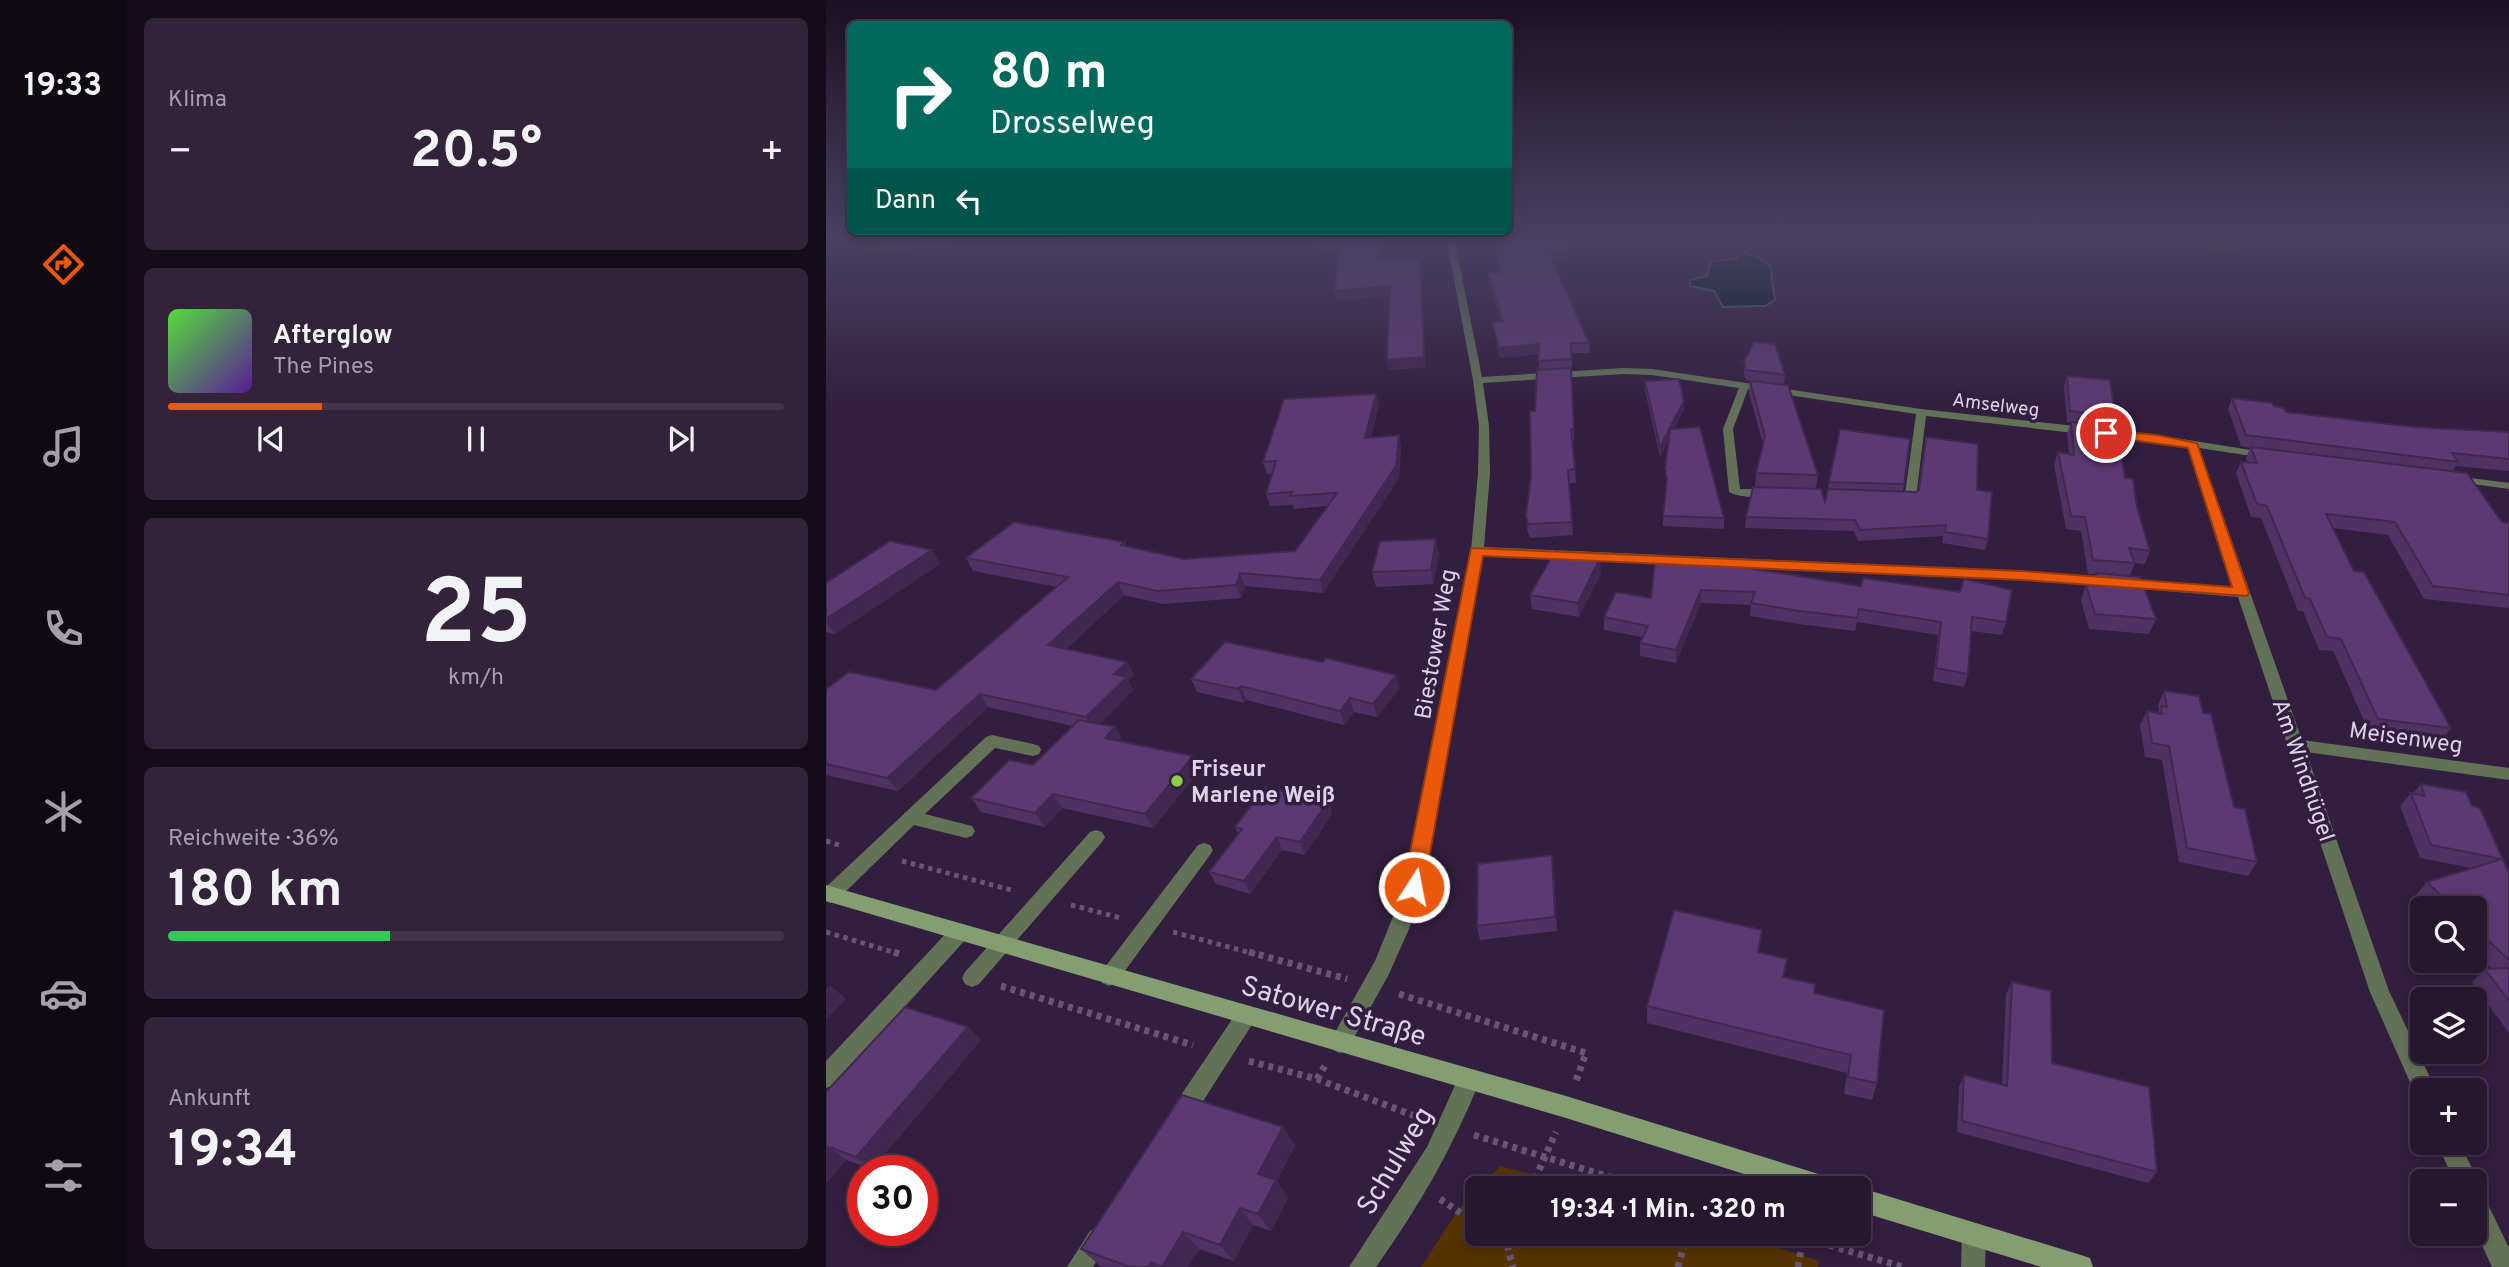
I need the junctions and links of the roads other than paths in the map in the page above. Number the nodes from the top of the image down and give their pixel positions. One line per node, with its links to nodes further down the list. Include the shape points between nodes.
1 (1462, 296): 2 (street, Biestower Weg)
2 (1478, 380): 3 (street, Amselweg, via 1623,371); 11 (street, Biestower Weg, via 1484,473)
3 (1745, 385): 4 (street, Amselweg); 9 (street, via 1728,429 1735,492)
4 (1921, 412): 5 (street, Amselweg); 10 (street, via 1910,498)
5 (2193, 446): 6 (street, Amselweg); 12 (street, Am Windhügel)
6 (2274, 456)
7 (2449, 478): 8 (street)
8 (2507, 488)
9 (1789, 494)
10 (1883, 497)
11 (1476, 551): 12 (street, via 2022,575); 26 (street, Biestower Weg, via 1414,887 1403,925)
12 (2241, 593): 13 (street, Am Windhügel)
13 (2296, 745): 15 (street, Meisenweg); 28 (street, Am Windhügel, via 2380,992)
14 (1033, 750): 16 (street, via 992,741)
15 (2509, 774)
16 (911, 817): 17 (street); 20 (street)
17 (966, 831)
18 (1096, 837): 22 (street)
19 (1204, 849): 23 (street)
20 (828, 894): 21 (main road, Satower Straße)
21 (959, 933): 22 (main road, Satower Straße); 27 (street)
22 (1000, 946): 23 (main road, Satower Straße); 24 (street)
23 (1109, 977): 25 (main road, Satower Straße)
24 (972, 978)
25 (1246, 1016): 26 (main road, Satower Straße); 30 (street)
26 (1340, 1043): 29 (main road, Satower Straße)
27 (826, 1077)
28 (2419, 1078)
29 (1469, 1080): 31 (main road, Satower Straße); 37 (street, Schulweg, via 1451,1128 1419,1185)
30 (1169, 1132)
31 (1787, 1176)
32 (1871, 1203): 35 (main road)
33 (1109, 1222): 36 (street)
34 (2487, 1228): 40 (street)
35 (1974, 1235): 38 (street); 39 (main road)
36 (1079, 1267)
37 (1361, 1267)
38 (1973, 1267)
39 (2081, 1267)
40 (2505, 1267)

